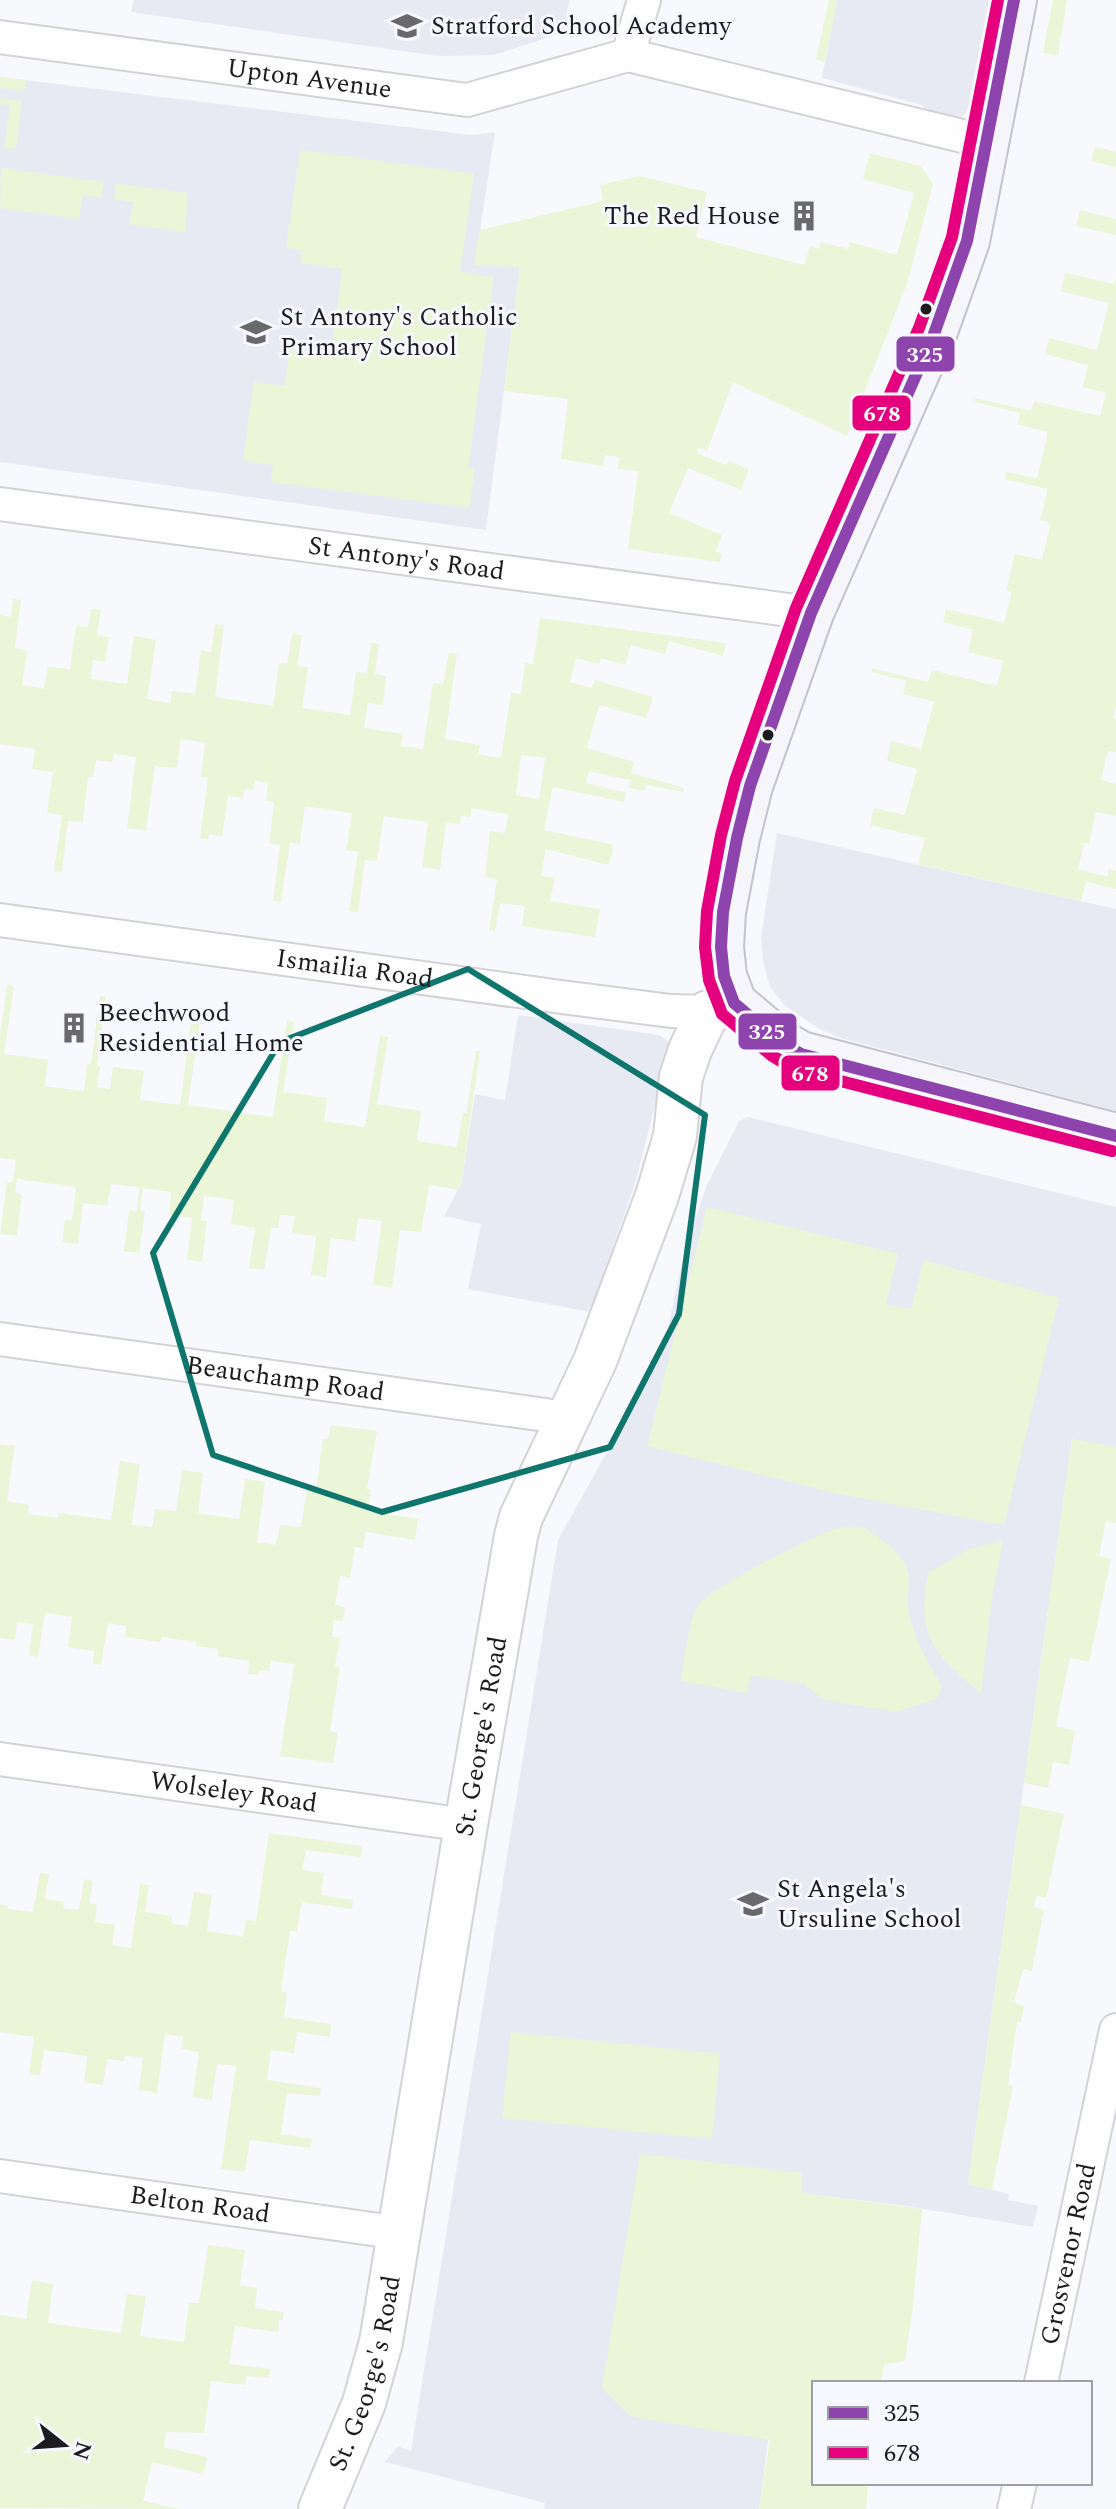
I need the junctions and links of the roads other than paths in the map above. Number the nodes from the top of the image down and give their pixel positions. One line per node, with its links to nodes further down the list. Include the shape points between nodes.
1 (644, 0): 4 (street)
2 (1014, 0): 5 (main road)
3 (0, 37): 4 (street, Upton Avenue, via 467,100)
4 (628, 55): 5 (street, Upton Avenue)
5 (987, 142): 7 (main road, via 967,241 934,334)
6 (0, 504): 7 (street, St Antony's Road)
7 (811, 613): 9 (main road, via 737,838 723,912)
8 (0, 920): 9 (street, Ismailia Road, via 671,1011)
9 (721, 1008): 10 (main road, via 801,1054); 12 (street, St. George's Road, via 690,1050 681,1077 675,1136 657,1196)
10 (1116, 1136)
11 (0, 1339): 12 (street, Beauchamp Road)
12 (568, 1420): 14 (street, St. George's Road, via 519,1527)
13 (0, 1759): 14 (street, Wolseley Road)
14 (466, 1825): 17 (street, St. George's Road)
15 (1116, 2030): 18 (street, Grosvenor Road)
16 (0, 2176): 17 (street, Belton Road)
17 (400, 2233): 20 (street, St. George's Road, via 364,2403)
18 (1041, 2381)
19 (1020, 2485): 21 (street)
20 (320, 2509)
21 (1014, 2509)

